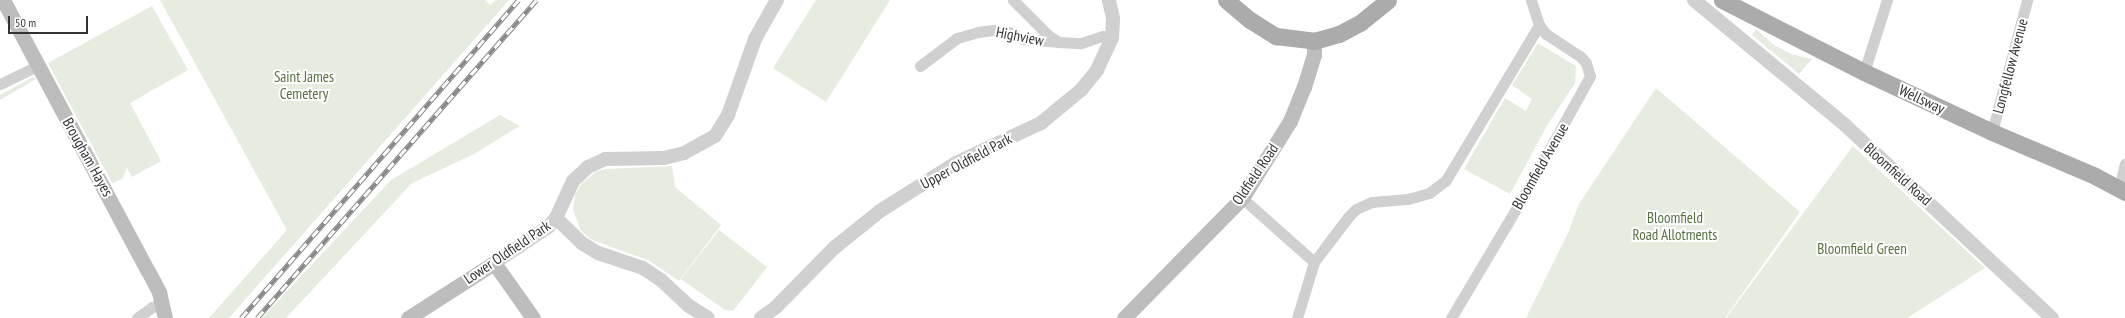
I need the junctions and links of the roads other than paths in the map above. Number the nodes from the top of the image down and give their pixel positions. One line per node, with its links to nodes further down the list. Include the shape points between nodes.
1 (3, 0): 17 (main road, Brougham Hayes)
2 (777, 0): 25 (street, Lower Oldfield Park, via 755,39 728,115 715,136 706,144 684,154 664,158 612,159 596,162 573,181)
3 (1013, 0): 16 (street, via 1049,36)
4 (1110, 0): 14 (street, Upper Oldfield Park, via 1113,18)
5 (1226, 0): 15 (main road, via 1250,20 1276,36)
6 (1388, 0): 15 (main road, via 1360,23 1339,34)
7 (1531, 0): 12 (street, Bloomfield Avenue)
8 (1694, 0): 13 (street, Bloomfield Road)
9 (1887, 0): 19 (street)
10 (2027, 0): 21 (street, Longfellow Avenue)
11 (1732, 2): 13 (street, via 1733,27); 19 (main road, Wellsway)
12 (1539, 25): 26 (street, via 1446,180 1438,188 1424,195 1372,202 1356,209); 36 (street, Bloomfield Avenue, via 1546,34 1586,63 1590,76 1588,83)
13 (1738, 35): 37 (street, Bloomfield Road, via 1845,125)
14 (1112, 38): 16 (street, Highview, via 1103,36 1081,43); 33 (street, Upper Oldfield Park, via 1098,70 1081,90 1058,110 1040,123 956,163 880,211 834,248)
15 (1314, 41): 24 (main road, Oldfield Road, via 1314,55 1290,121)
16 (1059, 42): 18 (street, Highview, via 1023,39 994,30 978,32 957,38)
17 (37, 66): 20 (street); 28 (main road, Brougham Hayes, via 148,271)
18 (920, 66)
19 (1864, 72): 21 (main road, Wellsway)
20 (0, 84)
21 (1992, 132): 23 (main road, Wellsway)
22 (2125, 164): 23 (street)
23 (2122, 190)
24 (1242, 198): 26 (street); 34 (main road, Oldfield Road)
25 (556, 218): 27 (street, Lower Oldfield Park, via 548,227); 32 (street, via 583,244 643,268 661,280 689,306)
26 (1314, 262): 35 (street)
27 (494, 263): 30 (main road, Lower Oldfield Park); 31 (main road)
28 (164, 312): 29 (street, via 152,307)
29 (137, 318)
30 (408, 318)
31 (533, 318)
32 (708, 318)
33 (761, 318)
34 (1124, 318)
35 (1297, 318)
36 (1451, 318)
37 (2052, 318)

